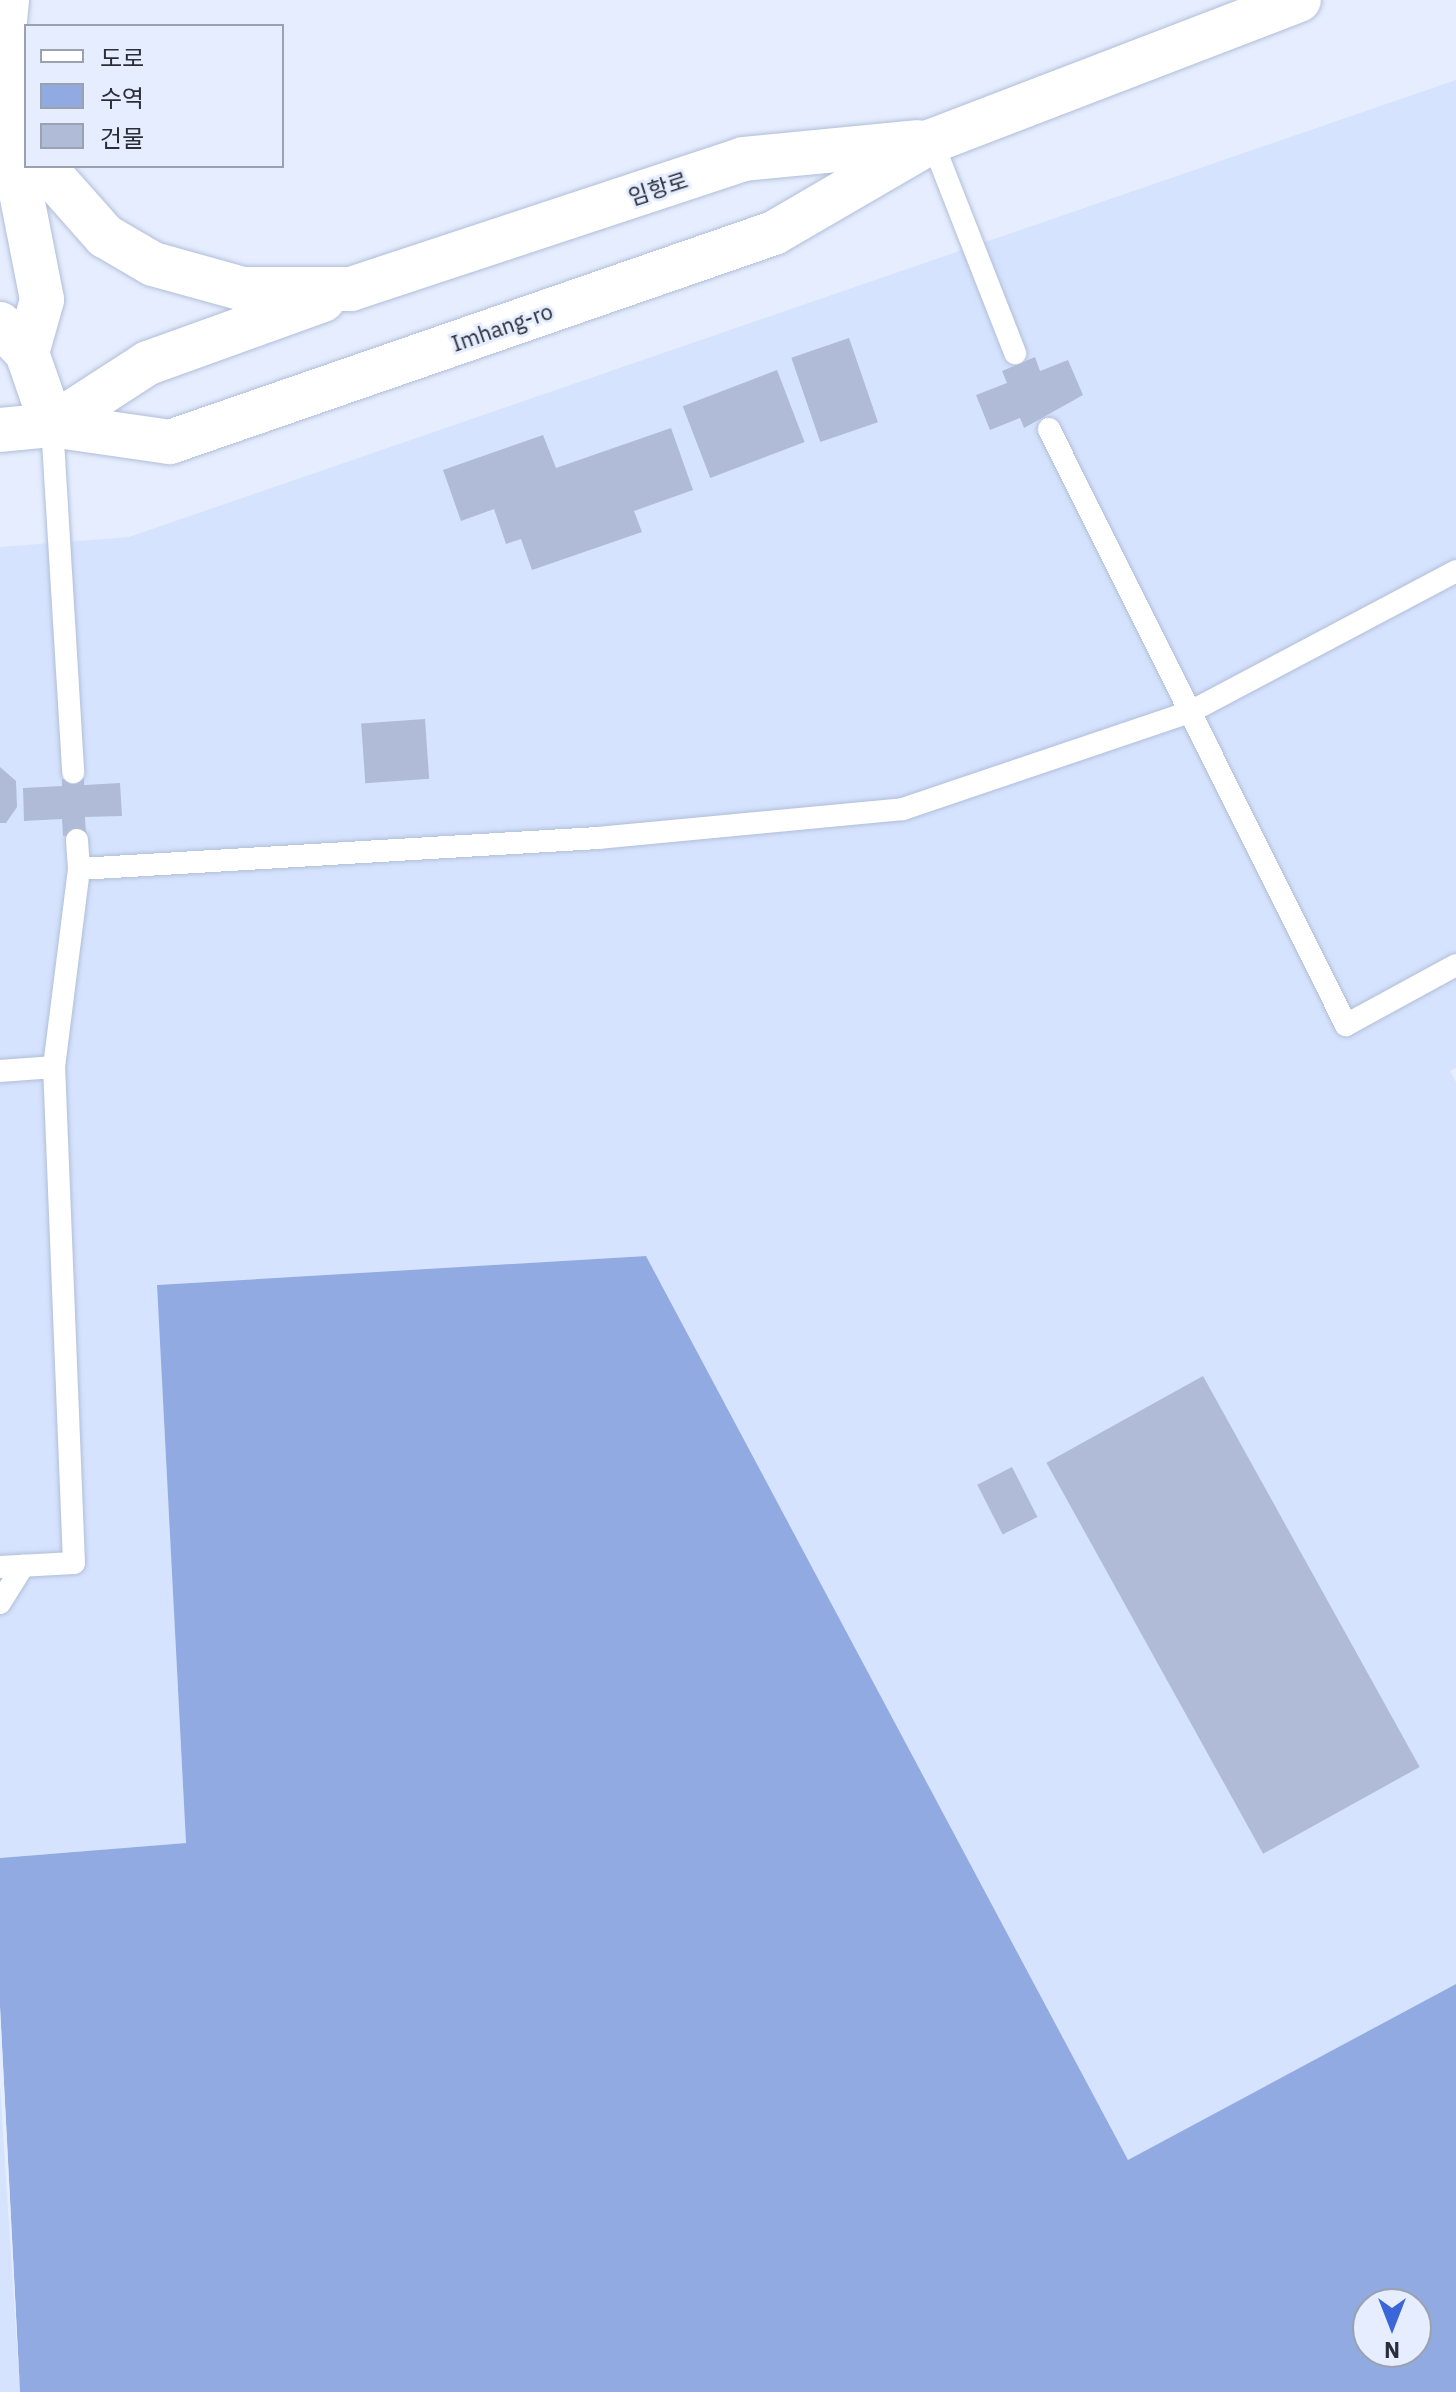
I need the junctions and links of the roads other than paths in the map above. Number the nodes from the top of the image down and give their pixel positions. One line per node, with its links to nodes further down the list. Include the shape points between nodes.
1 (7, 0): 3 (main road, via 2,53)
2 (1299, 0): 4 (main road, 임항로)
3 (16, 133): 7 (main road, via 42,300)
4 (932, 141): 6 (main road, 임항로, via 743,159); 8 (lane); 9 (main road, Imhang-ro, via 774,233 170,442)
5 (45, 168): 6 (main road, 임항로, via 105,236 153,264 243,289)
6 (351, 289): 9 (main road, via 148,363)
7 (14, 338): 9 (main road)
8 (1015, 353)
9 (52, 425): 11 (main road); 14 (lane)
10 (1049, 429): 13 (lane)
11 (0, 430)
12 (1456, 571): 13 (lane)
13 (1190, 712): 16 (lane, via 903,809 598,838); 17 (lane, via 1346,1025)
14 (73, 772)
15 (77, 840): 16 (lane)
16 (79, 869): 18 (lane)
17 (1456, 965)
18 (54, 1067): 19 (lane); 20 (lane, via 74,1563)
19 (0, 1071)
20 (11, 1567): 21 (lane)
21 (0, 1603)

